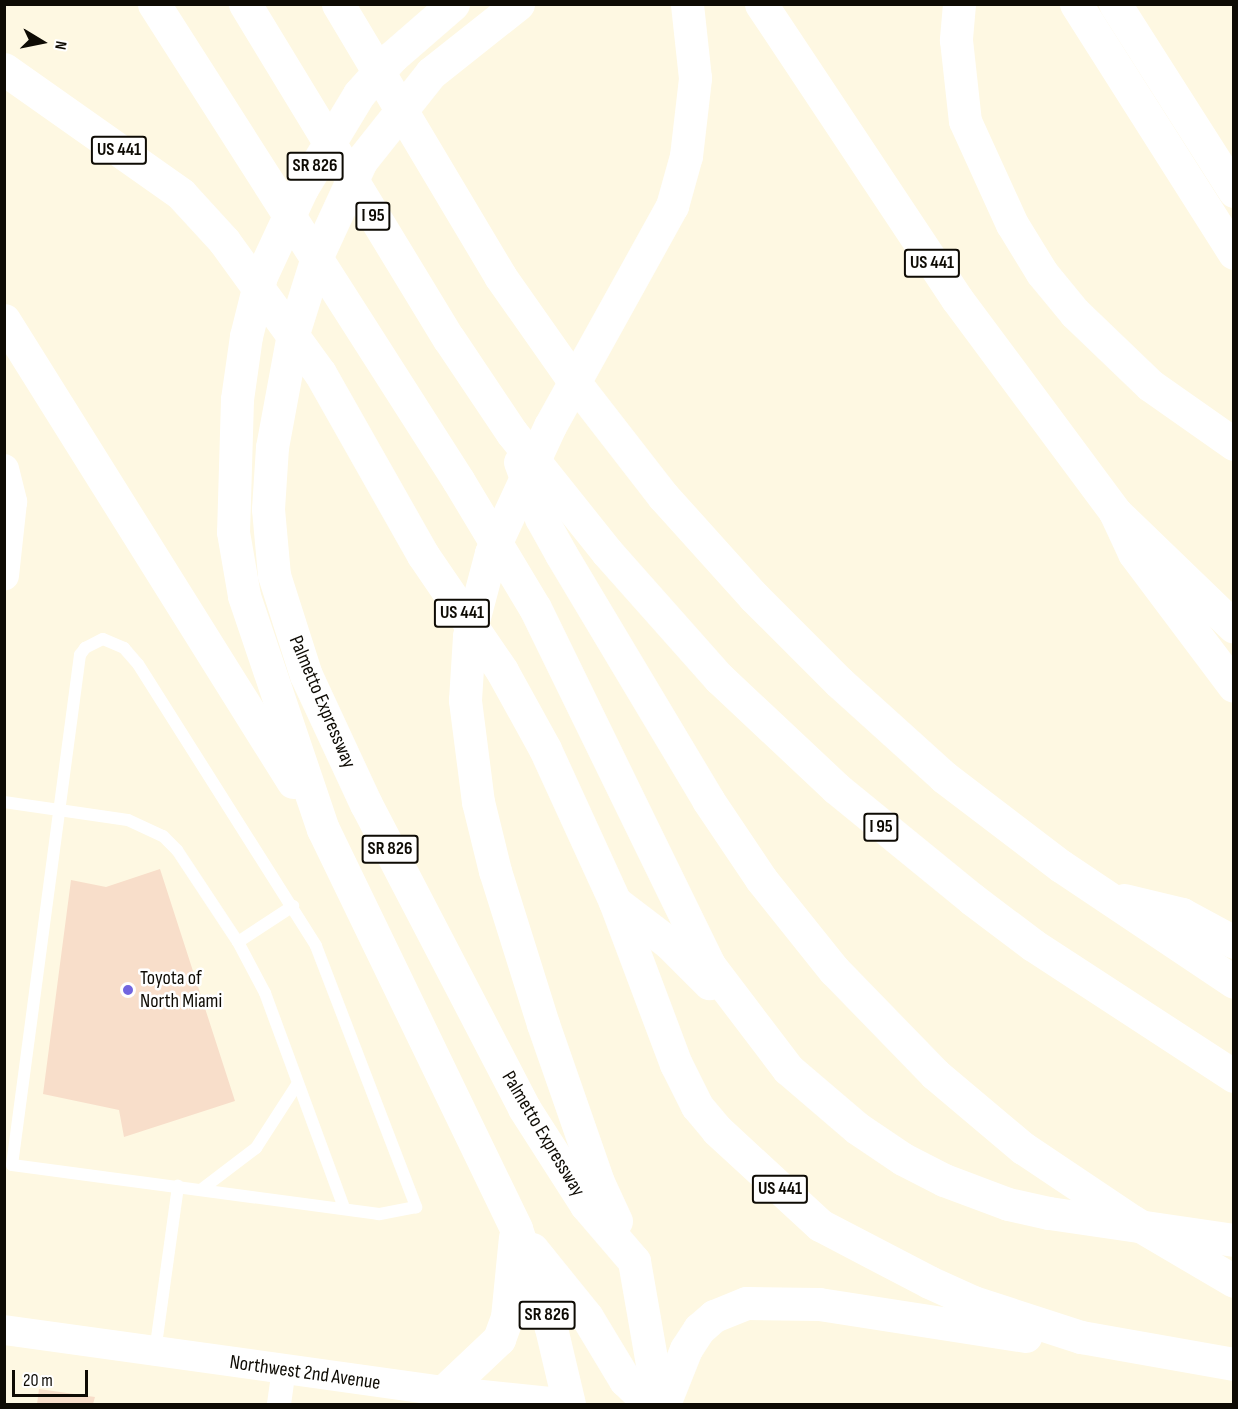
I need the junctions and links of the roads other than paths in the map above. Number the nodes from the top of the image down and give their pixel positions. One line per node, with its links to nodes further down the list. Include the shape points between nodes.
1 (154, 4): 31 (main road, via 452,470 535,608 709,964)
2 (245, 4): 15 (main road, I 95, via 449,339)
3 (338, 4): 25 (main road, via 500,276 576,384 663,496 761,604 871,712 980,806)
4 (518, 4): 39 (main road, Palmetto Expressway / SR 826, via 431,73 361,161 318,254 280,393 267,509 273,575 306,675 366,804 525,1108 586,1205)
5 (687, 4): 39 (main road, via 695,78 686,156 659,233 550,426 490,553 469,636 465,700 478,802 495,871 598,1182)
6 (761, 4): 18 (main road, US 441, via 957,299)
7 (959, 4): 16 (main road, via 956,40 964,121 1012,224 1042,273 1075,313 1150,385)
8 (1076, 4): 13 (main road)
9 (1115, 4): 12 (main road)
10 (441, 14): 24 (main road, Palmetto Expressway / SR 826, via 359,94 302,188 261,276 246,336 234,443 233,532 244,596)
11 (4, 69): 26 (main road, US 441, via 182,194 224,241 320,373 423,555 502,671 545,749)
12 (1233, 191)
13 (1233, 253)
14 (4, 320): 24 (main road)
15 (506, 424): 32 (main road, I 95, via 606,552 681,638 740,700 827,780 1012,930); 40 (main road, via 541,518 741,852 856,995 935,1074 993,1124 1098,1199)
16 (1233, 444)
17 (4, 469): 19 (street, via 12,502)
18 (1115, 512): 20 (main road); 21 (main road, US 441, via 1134,554)
19 (4, 576)
20 (1233, 627)
21 (1233, 686)
22 (4, 802): 23 (lane)
23 (59, 811): 27 (lane, via 80,656 95,641 114,642 138,664); 28 (lane, via 128,820 162,836 190,869); 34 (lane, via 12,1164)
24 (323, 829): 37 (main road, Palmetto Expressway / SR 826)
25 (1102, 894): 29 (main road, via 1182,914); 30 (main road)
26 (615, 902): 31 (main road, via 669,943); 42 (main road, US 441, via 676,1064 697,1106 775,1185 820,1225 929,1282 973,1302)
27 (293, 906): 28 (lane); 36 (lane, via 332,980 416,1206 390,1214)
28 (238, 942): 33 (lane, via 265,993)
29 (1233, 942)
30 (1233, 982)
31 (753, 1027): 38 (main road, via 788,1069 823,1101 903,1159 944,1180 1008,1204 1049,1213)
32 (1233, 1076)
33 (298, 1083): 35 (lane, via 256,1148); 36 (lane)
34 (178, 1186): 35 (lane); 43 (lane)
35 (202, 1189): 36 (lane)
36 (344, 1208)
37 (516, 1229): 46 (main road, via 507,1317 499,1339); 48 (main road, Palmetto Expressway / SR 826, via 552,1329); 49 (main road, via 587,1317 625,1380)
38 (1233, 1240)
39 (634, 1261): 50 (main road)
40 (1233, 1281)
41 (4, 1330): 43 (street, Northwest 2nd Avenue)
42 (1081, 1337): 44 (main road, US 441); 51 (main road, via 1040,1338 799,1302 746,1303 714,1316 699,1329 686,1349)
43 (155, 1352): 45 (street, Northwest 2nd Avenue)
44 (1233, 1364)
45 (284, 1370): 46 (street, Northwest 2nd Avenue); 47 (street)
46 (443, 1398): 48 (street, Northwest 2nd Avenue)
47 (279, 1404)
48 (570, 1404)
49 (650, 1404)
50 (658, 1404)
51 (664, 1404)

